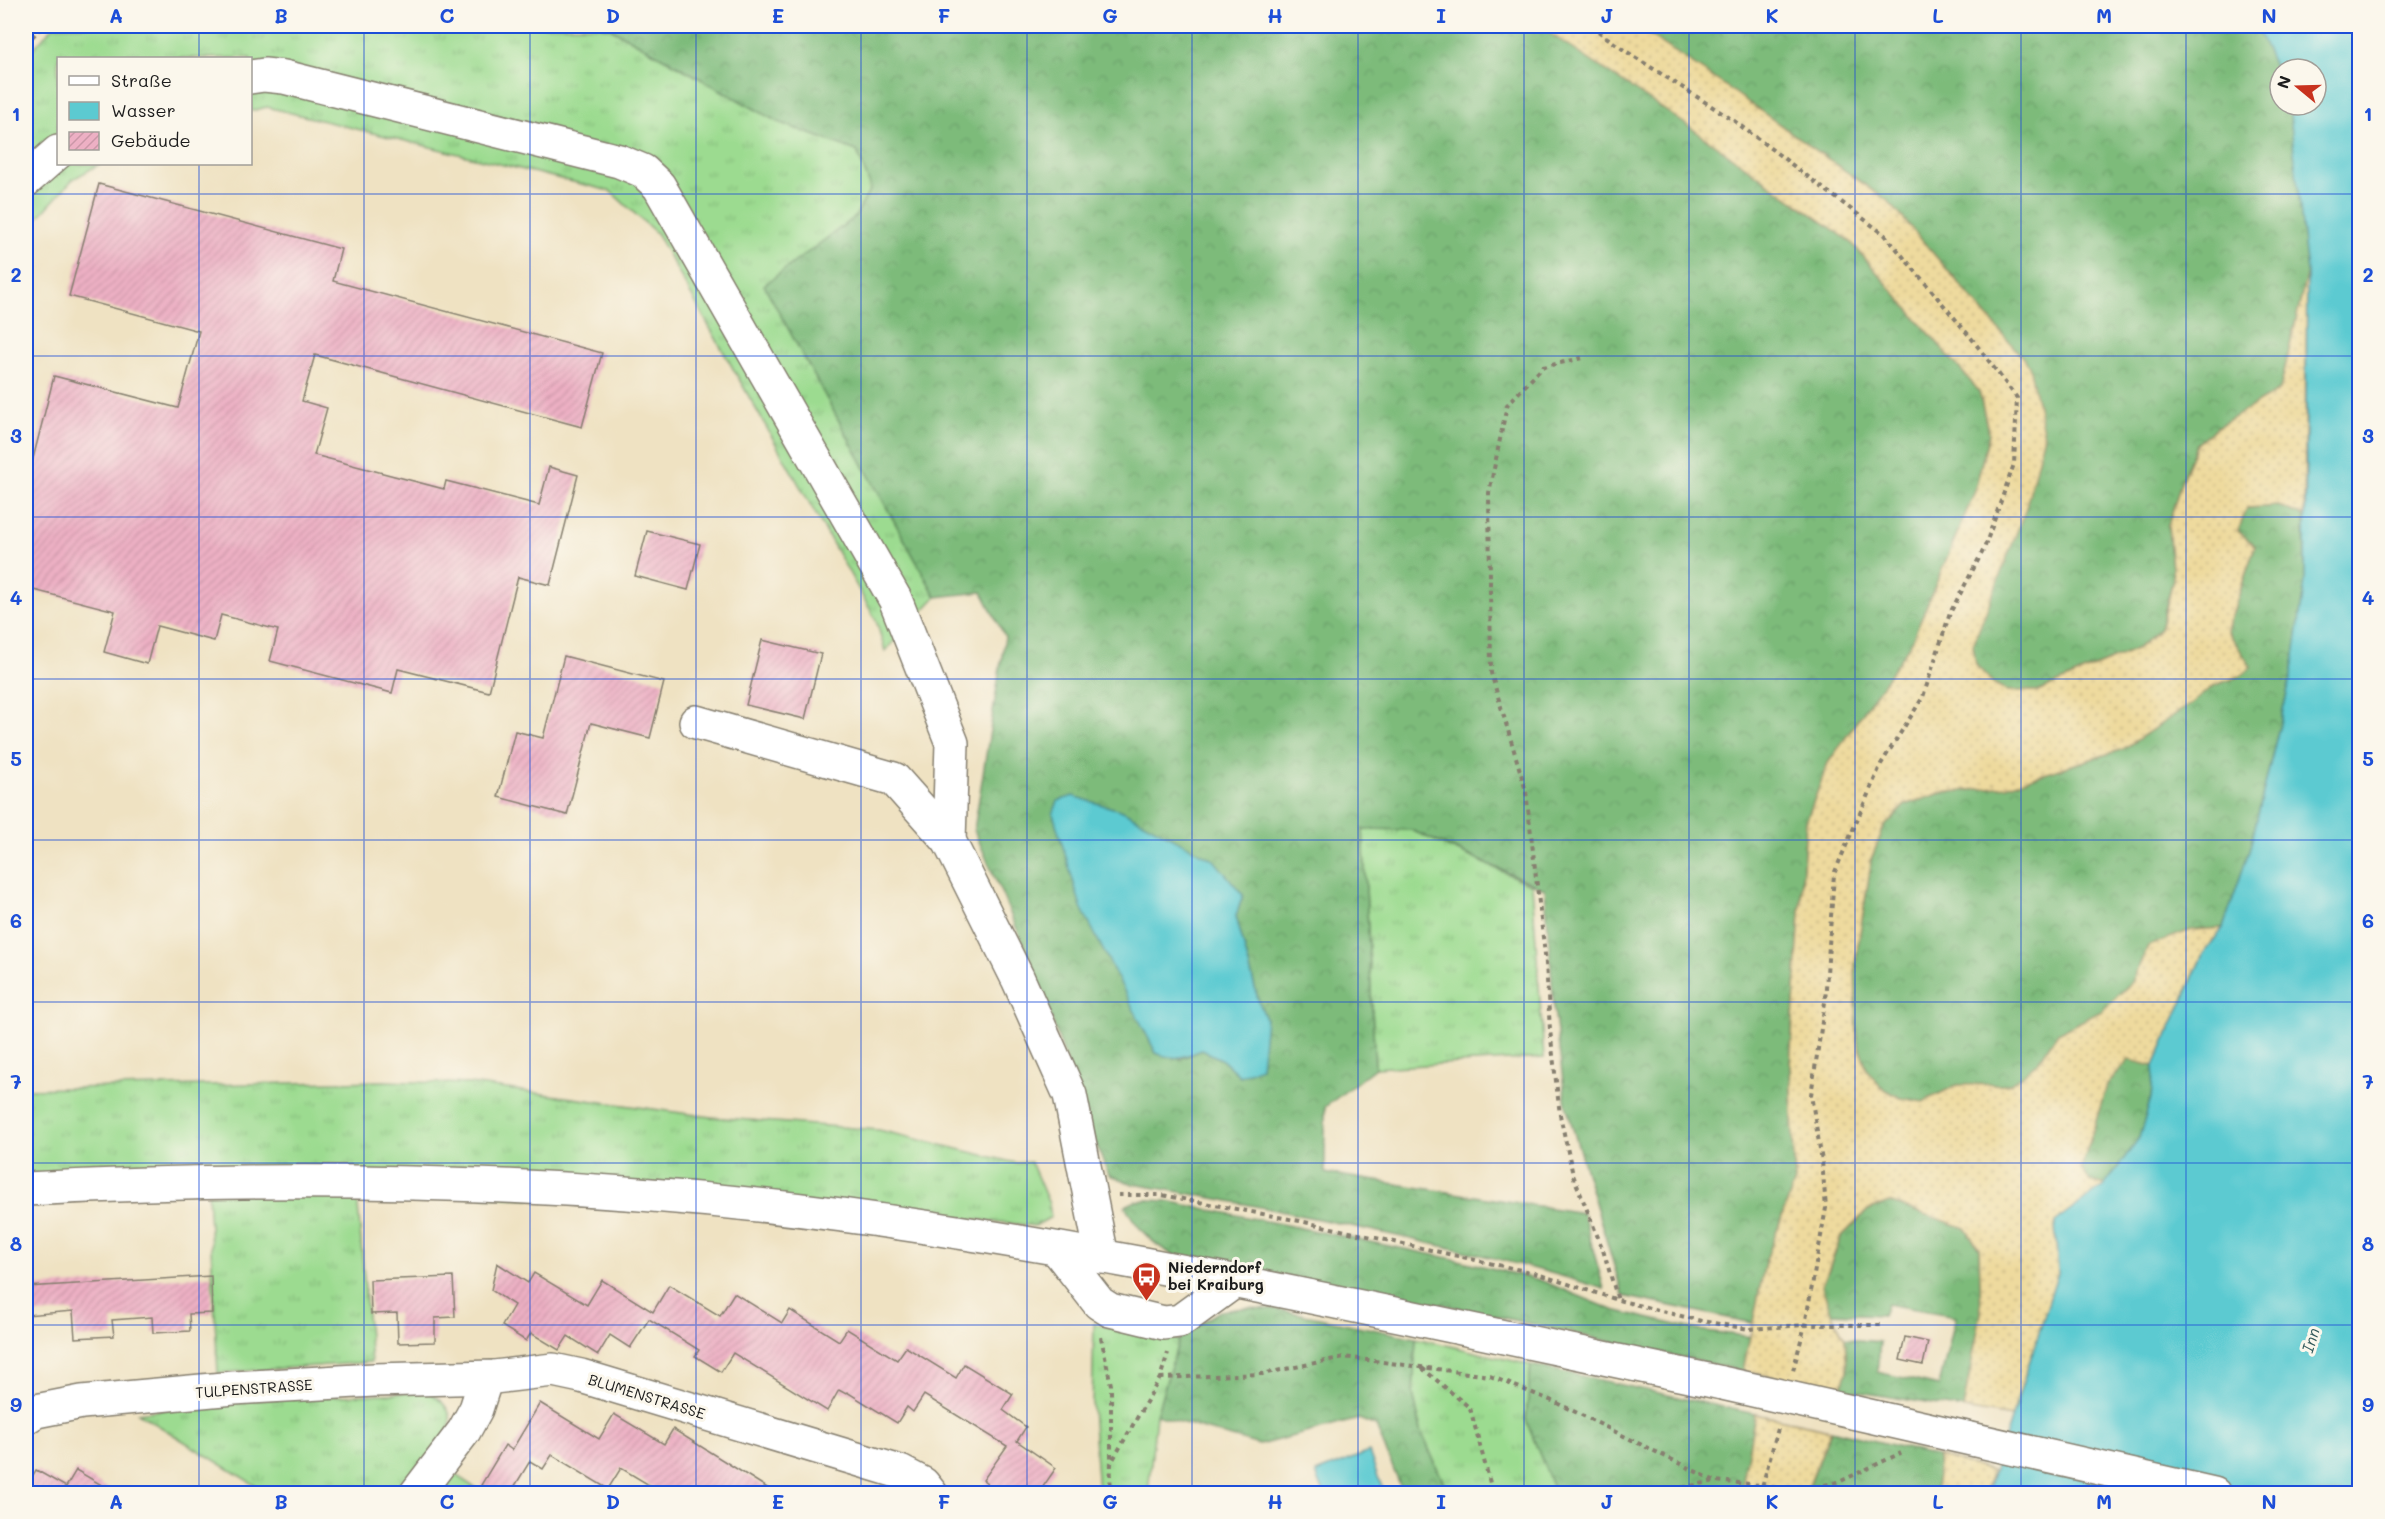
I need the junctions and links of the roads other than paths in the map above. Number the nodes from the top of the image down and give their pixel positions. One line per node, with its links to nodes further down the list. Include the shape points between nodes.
1 (252, 77): 5 (main road, via 294,79 619,161 644,171 659,186 895,599 952,743)
2 (57, 153): 3 (main road)
3 (26, 180)
4 (696, 722): 5 (main road, via 894,778)
5 (949, 841): 8 (main road, via 1070,1095)
6 (26, 1190): 7 (main road, via 260,1180 539,1188 839,1215)
7 (1057, 1249): 8 (main road); 9 (main road, via 1099,1303 1110,1310 1164,1323 1180,1321)
8 (1102, 1257): 9 (main road)
9 (1235, 1281): 14 (main road, bridge, via 1852,1412 1916,1439)
10 (486, 1377): 11 (main road, TULPENSTRASSE, via 234,1388 82,1402 36,1411); 12 (main road, via 465,1431); 13 (main road, BLUMENSTRASSE, via 553,1370 581,1376 900,1472 916,1479)
11 (26, 1417)
12 (416, 1494)
13 (931, 1494)
14 (2214, 1494)

